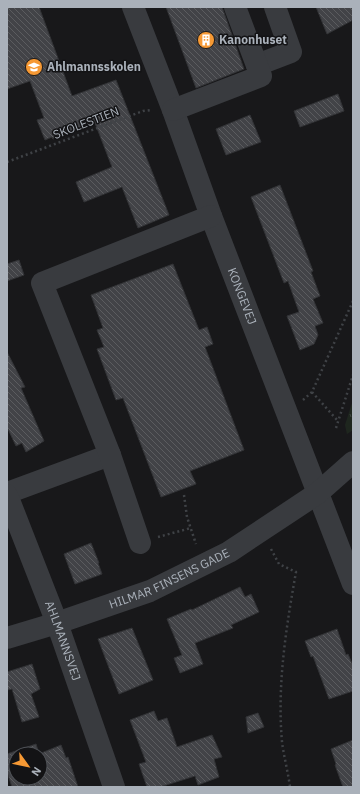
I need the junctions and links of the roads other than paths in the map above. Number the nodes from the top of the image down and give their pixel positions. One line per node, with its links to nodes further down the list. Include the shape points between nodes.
1 (133, 7): 5 (street, KONGEVEJ)
2 (235, 7): 4 (street)
3 (275, 7): 4 (street, via 292,52)
4 (257, 65): 5 (street, via 261,76)
5 (173, 110): 6 (street, KONGEVEJ)
6 (211, 216): 7 (street, via 42,283); 9 (street, KONGEVEJ)
7 (110, 455): 10 (street); 11 (street)
8 (353, 462): 9 (street, HILMAR FINSENS GADE)
9 (318, 493): 12 (street, KONGEVEJ); 13 (street, HILMAR FINSENS GADE, via 229,552 204,565 150,591)
10 (7, 494): 13 (street, AHLMANNSVEJ)
11 (140, 543)
12 (353, 584)
13 (57, 623): 14 (street, HILMAR FINSENS GADE); 15 (street, AHLMANNSVEJ)
14 (7, 638)
15 (114, 787)

